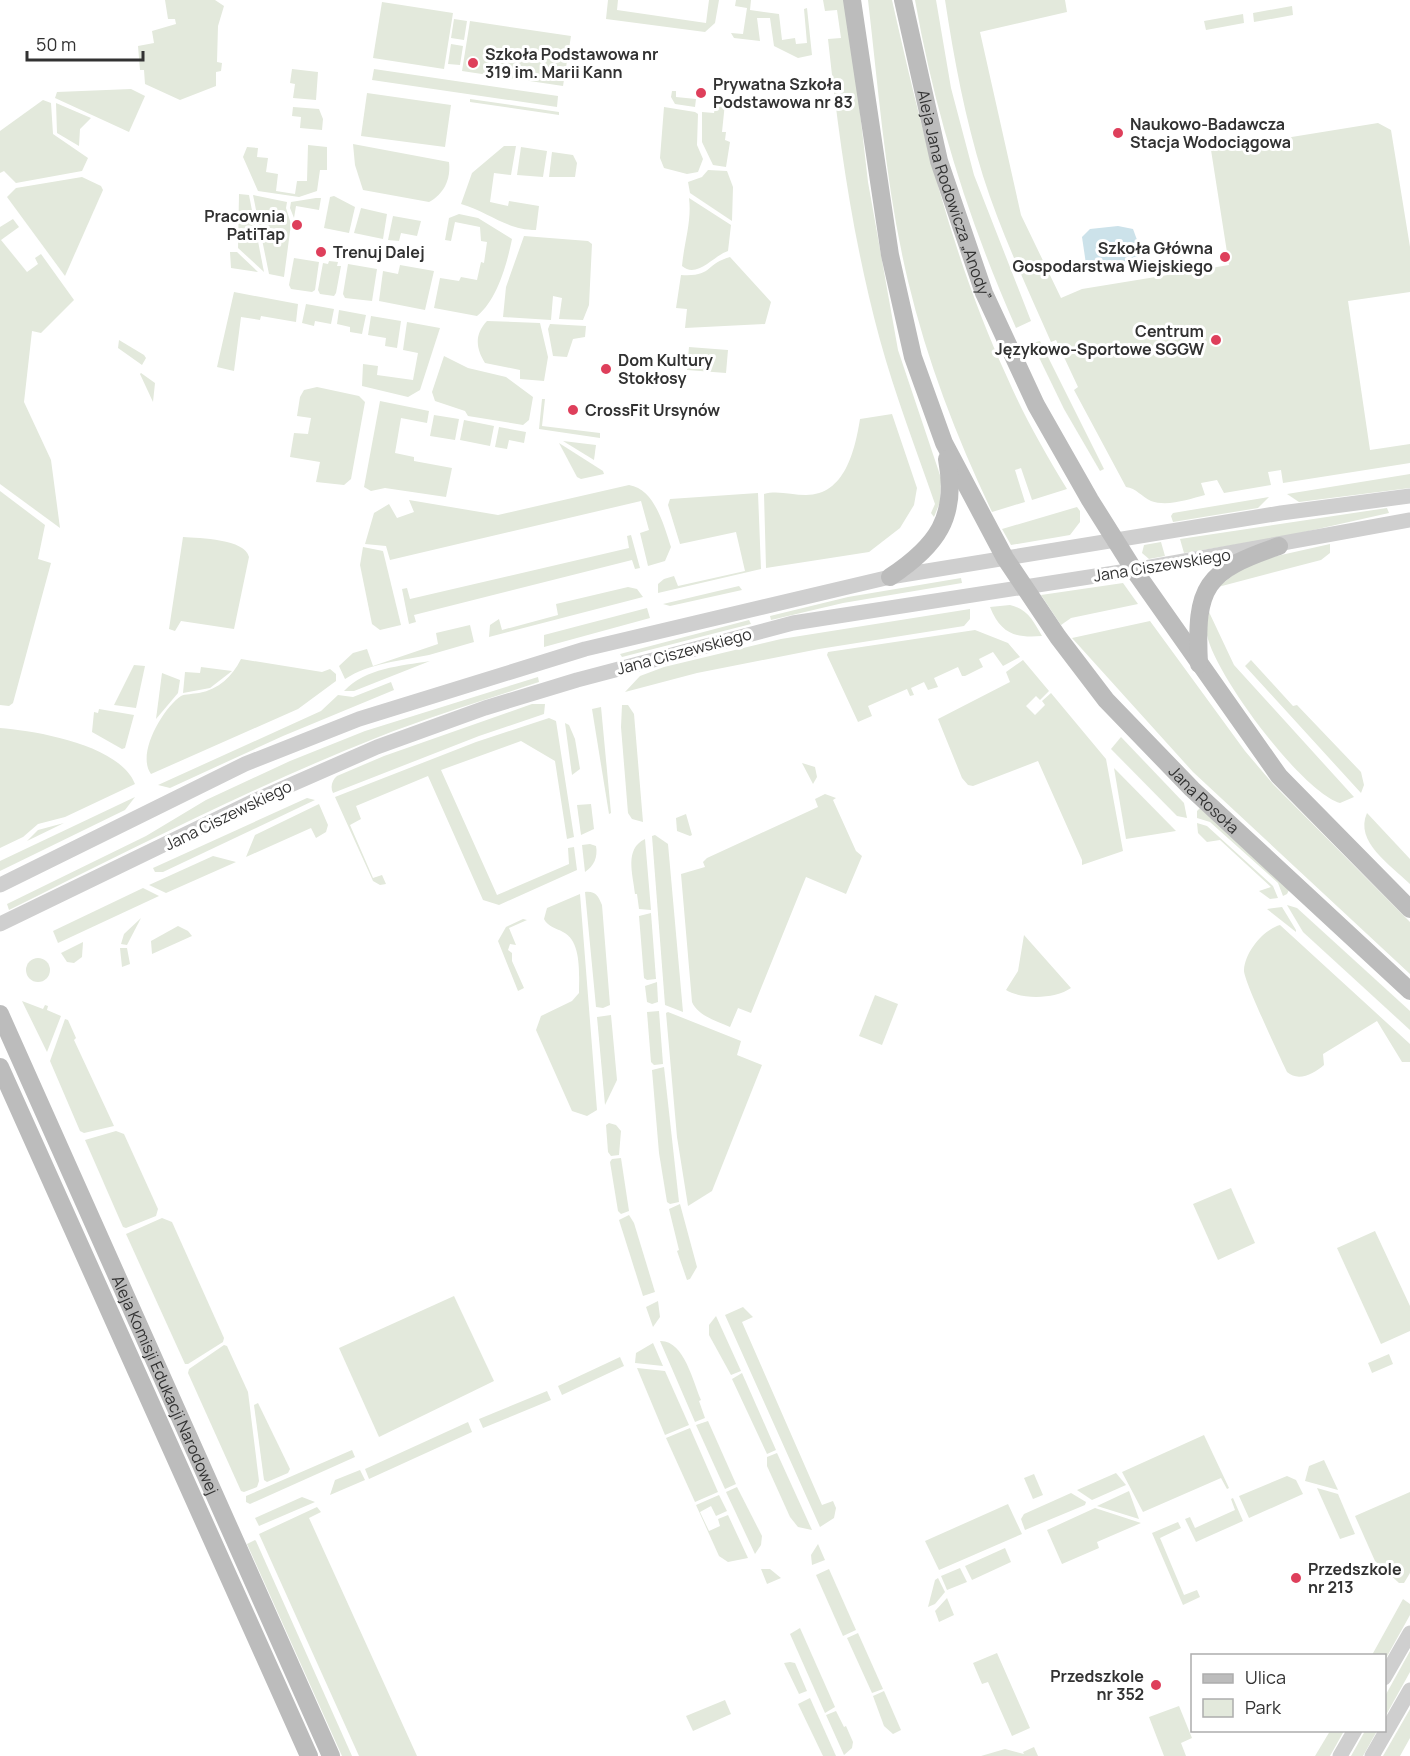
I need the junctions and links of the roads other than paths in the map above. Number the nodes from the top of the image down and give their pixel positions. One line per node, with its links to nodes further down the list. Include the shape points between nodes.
1 (852, 0): 3 (main road, via 890,255 913,357)
2 (903, 0): 6 (main road, Aleja Jana Rodowicza „Anody”, via 939,161 984,293 1036,405)
3 (944, 443): 8 (main road); 10 (main road, via 951,494 941,526 920,558)
4 (1410, 496): 6 (street, Jana Ciszewskiego)
5 (1410, 520): 7 (street, Jana Ciszewskiego)
6 (1116, 540): 8 (street, Jana Ciszewskiego); 9 (main road, Aleja Jana Rodowicza „Anody”)
7 (1279, 546): 9 (street, Jana Ciszewskiego); 12 (main road, via 1228,565 1210,584 1199,614)
8 (1005, 558): 10 (street, Jana Ciszewskiego); 11 (main road)
9 (1134, 570): 11 (street, Jana Ciszewskiego); 12 (main road)
10 (890, 577): 13 (street, Jana Ciszewskiego, via 595,647 359,719 245,764)
11 (1023, 586): 15 (street, Jana Ciszewskiego, via 793,622 485,708 315,774); 16 (main road, Jana Rosoła, via 1106,700 1192,789)
12 (1199, 664): 14 (main road, via 1279,776)
13 (0, 885)
14 (1410, 909)
15 (0, 924)
16 (1410, 991)
17 (0, 1014): 26 (main road, Aleja Komisji Edukacji Narodowej)
18 (0, 1067): 25 (main road, Aleja Komisji Edukacji Narodowej)
19 (1410, 1633): 20 (street)
20 (1386, 1675)
21 (1410, 1690): 24 (street)
22 (1354, 1732): 27 (street)
23 (1386, 1732): 28 (street)
24 (1386, 1732)
25 (309, 1756)
26 (331, 1756)
27 (1340, 1756)
28 (1372, 1756)

